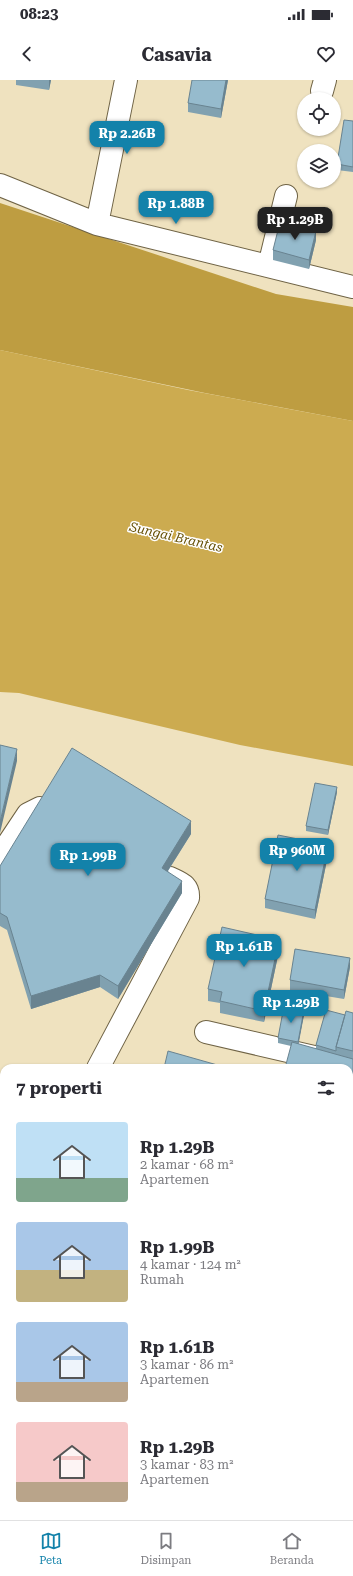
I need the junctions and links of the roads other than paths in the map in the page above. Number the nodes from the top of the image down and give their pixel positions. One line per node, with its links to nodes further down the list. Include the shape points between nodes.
1 (126, 80): 4 (street)
2 (0, 185): 4 (street)
3 (286, 196): 5 (street)
4 (97, 224): 5 (street)
5 (268, 266): 6 (street)
6 (353, 287)
7 (40, 808): 8 (street, via 28,814)
8 (0, 856)
9 (170, 878): 11 (street, via 185,886 189,892 188,898)
10 (206, 1032): 12 (street)
11 (100, 1064)
12 (344, 1064)

